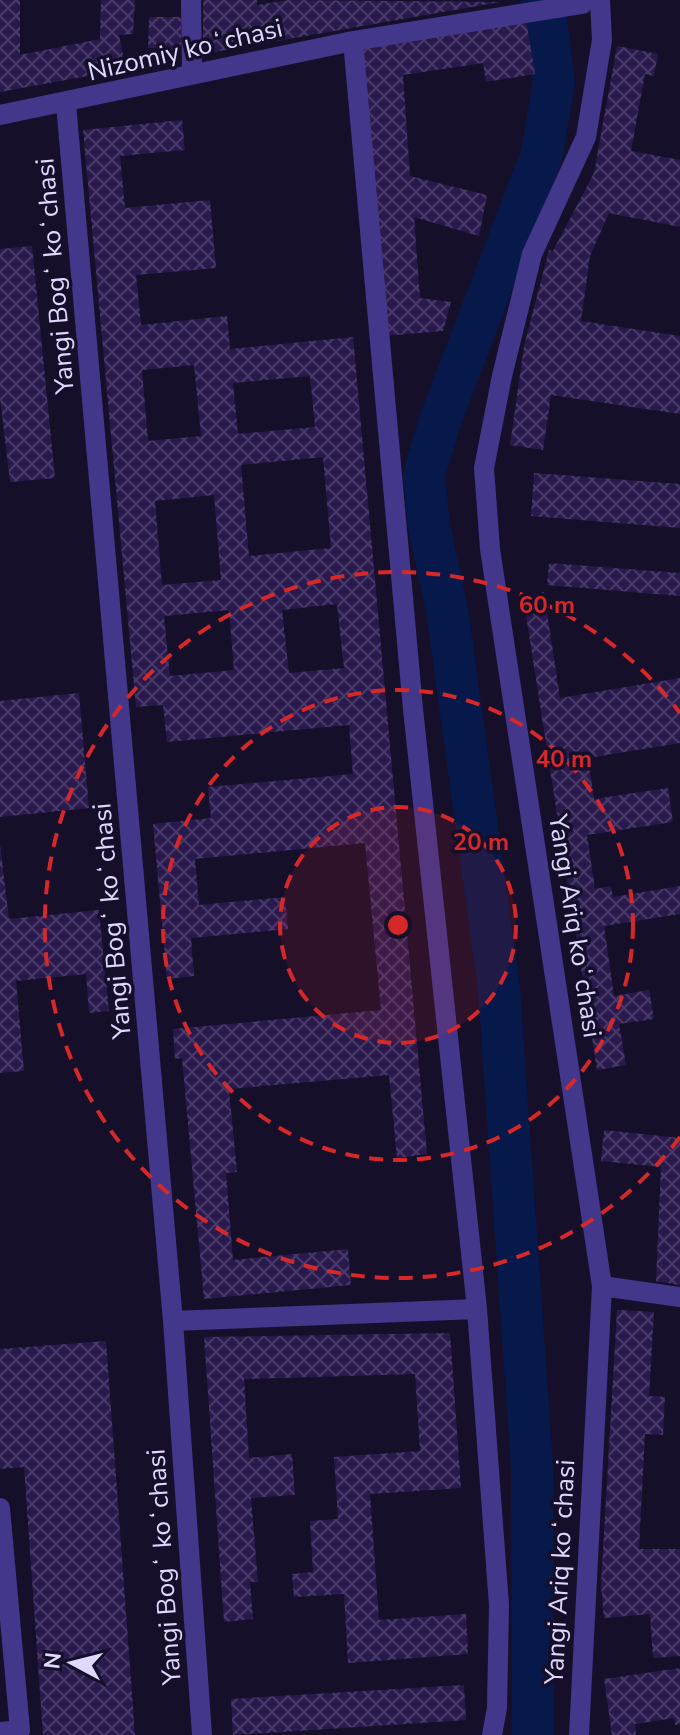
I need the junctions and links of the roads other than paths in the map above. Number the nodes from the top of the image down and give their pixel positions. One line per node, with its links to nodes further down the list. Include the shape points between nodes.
1 (191, 0): 4 (street)
2 (589, 1): 3 (street, Nizomiy koʻchasi); 7 (street, Yangi Ariq koʻchasi, via 602,40 586,137 532,254 484,468 490,549)
3 (353, 41): 4 (street, Nizomiy koʻchasi); 9 (street, via 413,709)
4 (192, 73): 5 (street, Nizomiy koʻchasi)
5 (66, 104): 6 (street, Nizomiy koʻchasi); 10 (street, Yangi Bogʻ koʻchasi)
6 (0, 115)
7 (602, 1286): 8 (street); 15 (street, Yangi Ariq koʻchasi)
8 (680, 1297)
9 (477, 1309): 10 (street); 14 (street, via 499,1605)
10 (173, 1321): 13 (street, Yangi Bogʻ koʻchasi)
11 (0, 1508): 12 (street, via 20,1730)
12 (0, 1732)
13 (202, 1735)
14 (492, 1735)
15 (579, 1735)

